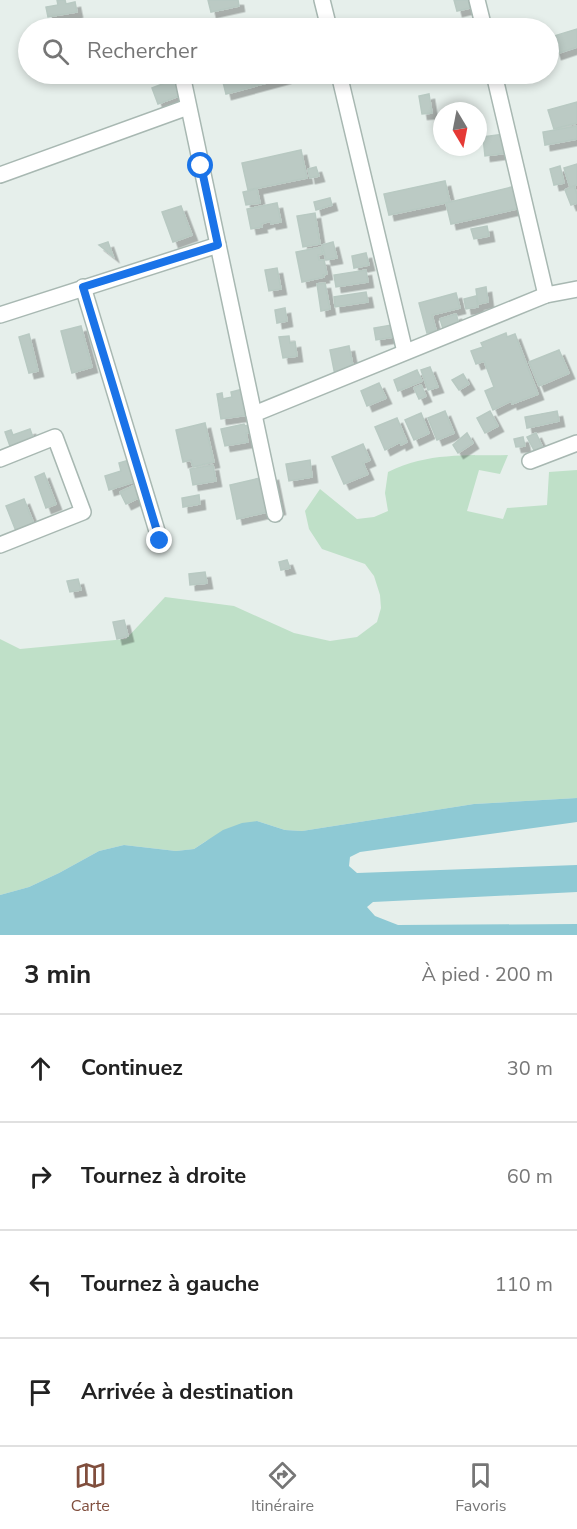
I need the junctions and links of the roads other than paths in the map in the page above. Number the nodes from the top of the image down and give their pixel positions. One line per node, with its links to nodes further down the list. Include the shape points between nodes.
1 (322, 0): 3 (street)
2 (477, 0): 4 (street)
3 (326, 18)
4 (482, 18)
5 (184, 84): 8 (street)
6 (341, 84): 15 (street)
7 (496, 84): 13 (street)
8 (188, 106): 9 (street); 10 (street)
9 (0, 175)
10 (218, 245): 11 (street); 16 (street)
11 (83, 287): 14 (street); 21 (street)
12 (577, 289): 13 (street)
13 (546, 295): 15 (street)
14 (0, 315)
15 (405, 352): 16 (street)
16 (254, 414): 20 (street)
17 (577, 442): 19 (street)
18 (0, 459): 22 (street, via 55,437 82,512)
19 (530, 460)
20 (275, 514)
21 (160, 541)
22 (0, 545)

